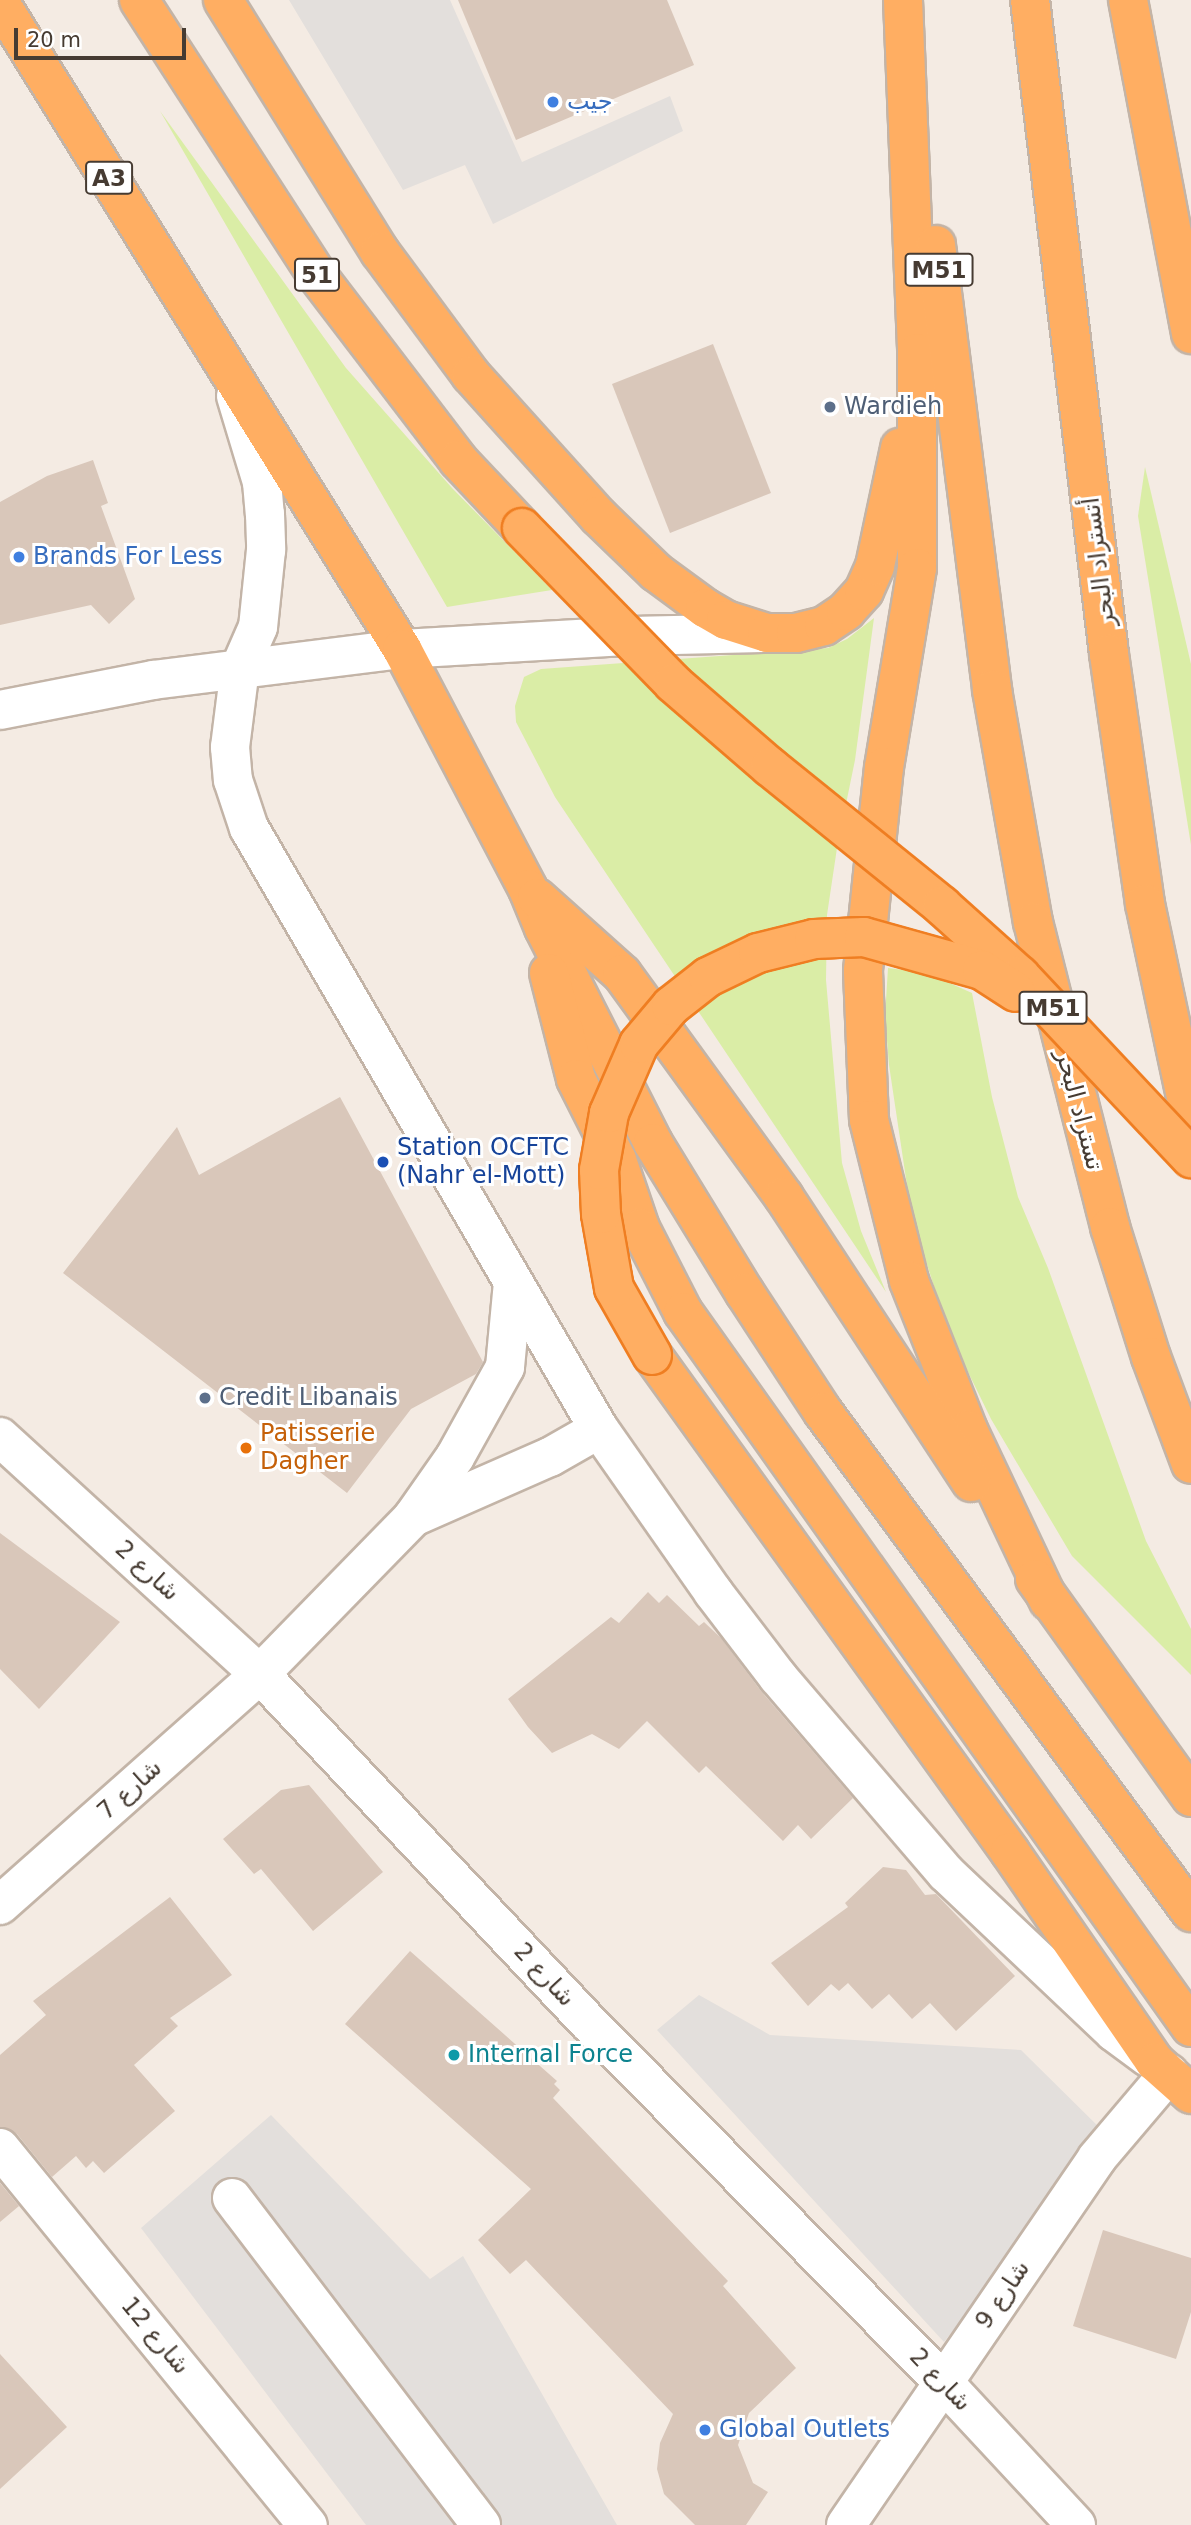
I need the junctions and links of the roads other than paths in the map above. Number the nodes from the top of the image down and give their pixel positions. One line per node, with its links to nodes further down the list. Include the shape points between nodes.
1 (139, 0): 15 (highway, 51, bridge, via 316,274 458,460 673,683 982,941)
2 (223, 0): 10 (highway, via 374,242 471,375 598,516 656,572 715,614)
3 (904, 0): 9 (highway); 21 (highway, تستراد البحر / M51, via 992,690 1036,935 1110,1227)
4 (1030, 0): 16 (highway, أتستراد البحر, via 1141,877)
5 (1128, 0): 7 (highway)
6 (0, 4): 8 (highway, A3)
7 (1191, 334)
8 (219, 353): 11 (highway); 12 (street, via 245,421 262,482 265,514 258,627)
9 (917, 353): 10 (highway, via 885,530 864,591 824,626); 23 (highway, via 917,568 884,767 863,971 869,1120 914,1293 968,1430)
10 (768, 633): 11 (street)
11 (402, 649): 12 (street); 14 (highway)
12 (240, 668): 13 (street); 18 (street, via 230,747 233,780 249,828)
13 (0, 710)
14 (528, 889): 23 (highway, via 630,985 784,1197); 27 (highway, via 653,1143 745,1293 823,1412); 28 (highway, via 576,1079 617,1160 640,1228 683,1311)
15 (1059, 1020): 17 (highway, bridge); 29 (highway, bridge, via 982,970 864,937 814,939 758,953 708,977 671,1006 639,1044 609,1113 599,1170 601,1214 614,1288 652,1355)
16 (1191, 1120)
17 (1191, 1158)
18 (513, 1282): 19 (street); 22 (street, via 505,1367 455,1457)
19 (599, 1429): 22 (street, via 550,1457); 29 (street, via 778,1676 946,1873 1114,2032)
20 (0, 1437): 24 (street, شارع 2)
21 (1191, 1464)
22 (414, 1517): 24 (street, شارع 7)
23 (1049, 1601): 25 (highway)
24 (260, 1674): 26 (street, شارع 7); 32 (street, شارع 2, via 587,2021)
25 (1191, 1797)
26 (0, 1905)
27 (1191, 1912)
28 (1191, 2027)
29 (1172, 2076): 32 (street, شارع 9, via 1097,2158)
30 (0, 2148): 33 (street, شارع 12)
31 (232, 2198): 34 (street)
32 (944, 2383): 35 (street, شارع 9); 36 (street, شارع 2)
33 (308, 2525)
34 (481, 2525)
35 (846, 2525)
36 (1076, 2525)

